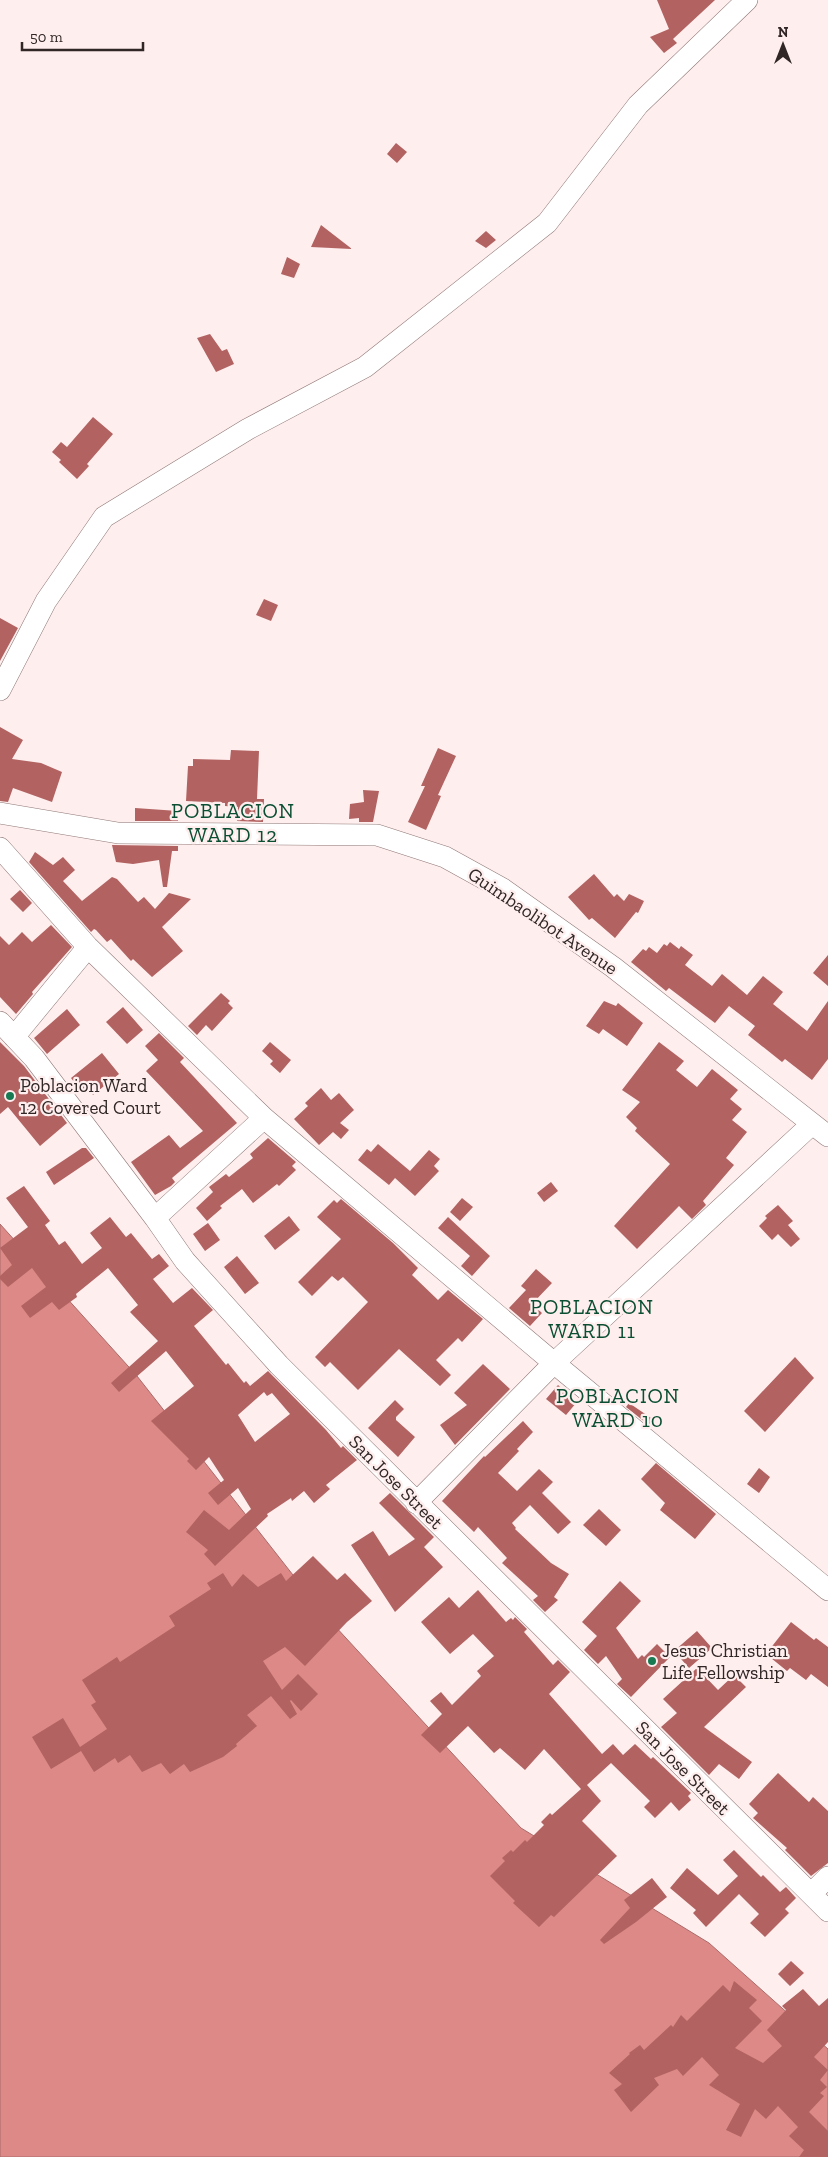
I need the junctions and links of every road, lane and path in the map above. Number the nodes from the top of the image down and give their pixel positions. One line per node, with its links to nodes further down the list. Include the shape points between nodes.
1 (747, 0): 2 (street, via 638,105 547,223 365,367 248,429 104,517 46,601)
2 (0, 690)
3 (0, 813): 8 (street, Guimbaolibot Avenue, via 118,833 377,835 444,856 503,889 613,967)
4 (0, 848): 5 (street)
5 (88, 947): 6 (street); 7 (street)
6 (7, 1030): 9 (street, San Jose Street, via 34,1058)
7 (264, 1118): 9 (street); 10 (street)
8 (820, 1130): 10 (street)
9 (156, 1218): 11 (street, San Jose Street, via 185,1261 219,1300)
10 (554, 1363): 11 (street); 12 (street)
11 (416, 1503): 14 (street, San Jose Street)
12 (828, 1590)
13 (828, 1877): 14 (street)
14 (811, 1894): 15 (street, San Jose Street)
15 (828, 1911)

